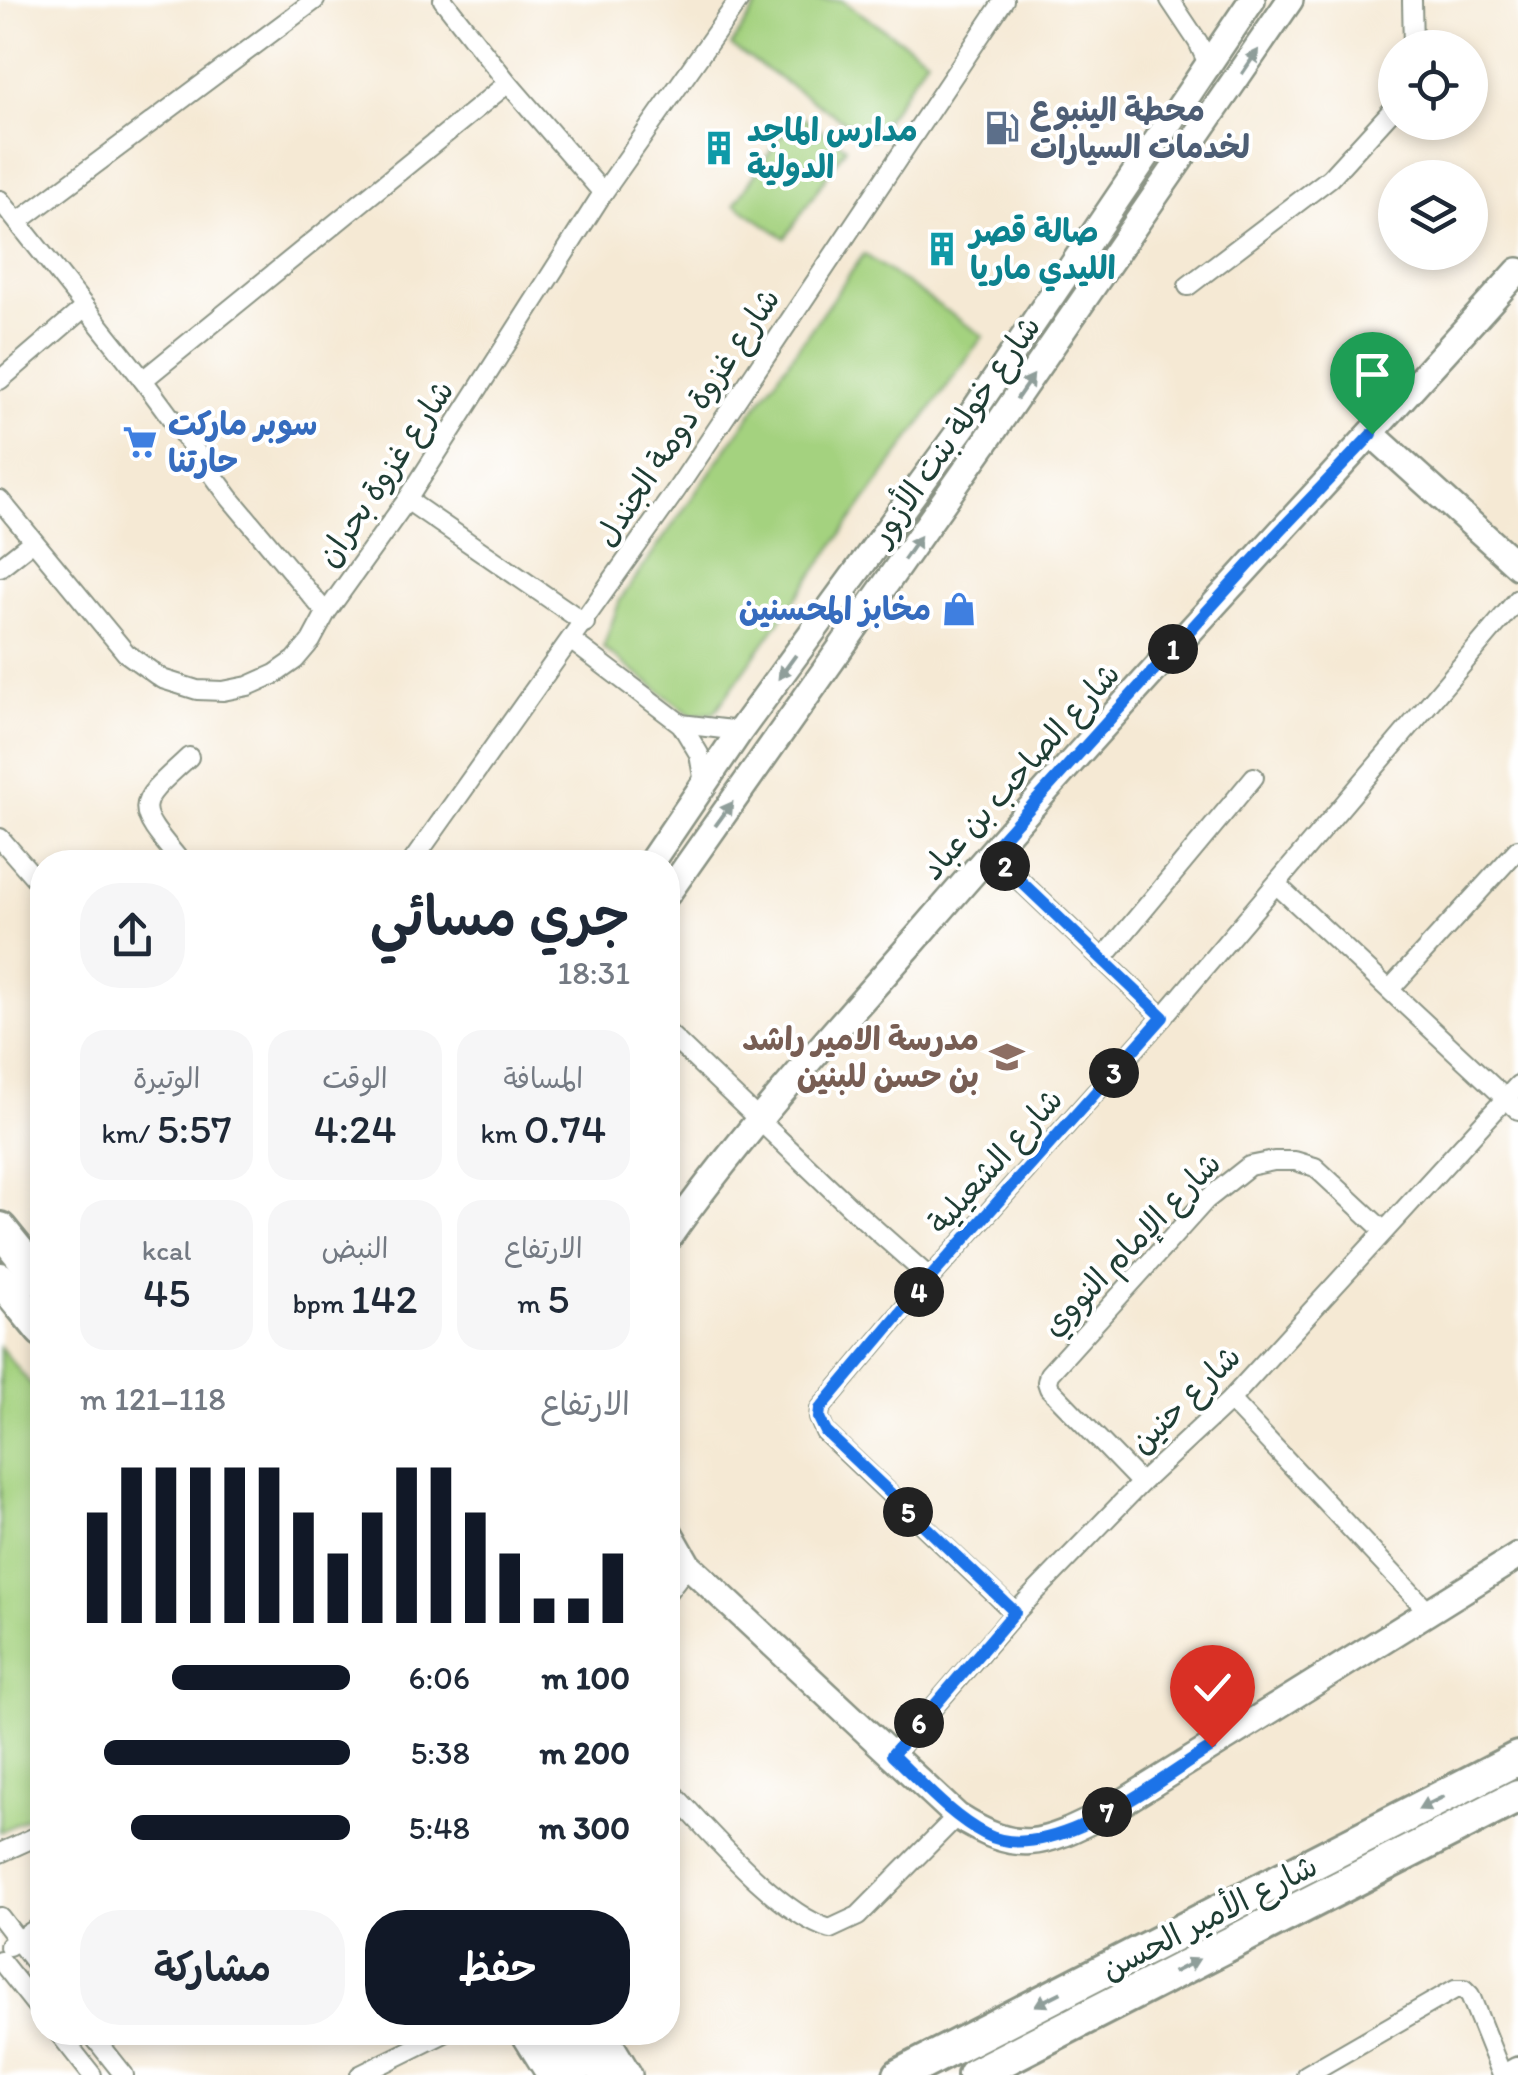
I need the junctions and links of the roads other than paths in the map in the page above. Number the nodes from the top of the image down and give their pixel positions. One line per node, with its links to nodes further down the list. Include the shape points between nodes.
1 (315, 0): 15 (street)
2 (443, 0): 11 (street)
3 (739, 0): 13 (street, شارع غزوة بحران)
4 (1004, 0): 31 (street, شارع غزوة دومة الجندل)
5 (1170, 0): 10 (street)
6 (1252, 0): 10 (street, شارع خولة بنت الأزور)
7 (1290, 0): 23 (street, شارع خولة بنت الأزور, one-way to 7)
8 (1412, 0): 9 (street)
9 (1413, 30)
10 (1210, 66): 22 (street, شارع خولة بنت الأزور)
11 (508, 83): 13 (street); 20 (street)
12 (1378, 126): 17 (street, via 1330,178)
13 (603, 192): 25 (street, شارع غزوة بحران)
14 (0, 200): 15 (street)
15 (18, 222): 18 (street)
16 (1518, 272): 21 (street, شارع الصاحب بن عباد)
17 (1188, 286)
18 (86, 308): 19 (street); 20 (street)
19 (0, 380)
20 (143, 380): 30 (street)
21 (1372, 434): 27 (street); 43 (street, شارع الصاحب بن عباد)
22 (948, 448): 23 (street); 34 (street, شارع خولة بنت الأزور, one-way to 34)
23 (969, 467): 45 (street, شارع خولة بنت الأزور, one-way to 23)
24 (0, 500): 26 (street, شارع غزوة بحران)
25 (407, 500): 30 (street, شارع غزوة بحران); 31 (street)
26 (33, 541): 28 (street); 30 (street, شارع غزوة بحران, via 126,653 176,685 223,691 276,674 311,641)
27 (1518, 566)
28 (0, 567)
29 (1518, 598): 46 (street, شارع الشعيلية)
30 (326, 613)
31 (585, 623): 32 (street, شارع غزوة دومة الجندل)
32 (572, 641): 33 (street); 41 (street, شارع غزوة دومة الجندل)
33 (682, 724): 34 (street); 37 (street, via 699,754)
34 (740, 731): 37 (street, شارع خولة بنت الأزور)
35 (189, 757): 40 (street, via 144,804 152,828)
36 (1254, 777): 47 (street)
37 (704, 783): 42 (street, شارع خولة بنت الأزور)
38 (0, 838): 44 (street)
39 (1518, 849): 48 (street)
40 (171, 850)
41 (421, 850)
42 (658, 850)
43 (990, 852): 47 (street); 52 (street, شارع الصاحب بن عباد)
44 (30, 872)
45 (680, 876)
46 (1278, 884): 48 (street); 49 (street, شارع الشعيلية)
47 (1102, 960): 49 (street)
48 (1390, 988): 51 (street)
49 (1163, 1017): 58 (street, شارع الشعيلية)
50 (680, 1045): 52 (street)
51 (1514, 1098): 55 (street, شارع حنين)
52 (760, 1119): 53 (street, شارع الصاحب بن عباد); 58 (street)
53 (680, 1221)
54 (0, 1228): 56 (highway)
55 (1383, 1230): 60 (street, شارع حنين); 61 (street, شارع الإمام النووي, via 1315,1167 1295,1161 1249,1166 1206,1200 1047,1382)
56 (30, 1265)
57 (0, 1278): 59 (highway)
58 (930, 1278): 66 (street, شارع الشعيلية, via 827,1398 819,1418 848,1455)
59 (30, 1315)
60 (1230, 1400): 61 (street, شارع حنين); 67 (street)
61 (1142, 1483): 66 (street, شارع حنين)
62 (680, 1551): 64 (street)
63 (1518, 1556): 67 (street)
64 (688, 1565): 65 (street); 68 (street)
65 (680, 1575)
66 (1015, 1612): 68 (street, شارع حنين)
67 (1428, 1612): 72 (street, via 1070,1831 1016,1843 988,1836)
68 (892, 1755): 72 (street)
69 (1518, 1758): 96 (highway, شارع الأمير الحسن, one-way to 96)
70 (1518, 1796): 97 (highway, شارع الأمير الحسن, one-way to 70)
71 (680, 1800): 72 (street, via 758,1880 830,1930 858,1916)
72 (957, 1816)
73 (30, 1839): 74 (street)
74 (0, 1853)
75 (0, 1917): 77 (street)
76 (30, 1932): 77 (street)
77 (17, 1939): 78 (street); 79 (street)
78 (0, 1956): 80 (street)
79 (30, 1956)
80 (30, 1997)
81 (66, 2045): 89 (street)
82 (100, 2045): 90 (street)
83 (421, 2045): 91 (street)
84 (531, 2045): 92 (street)
85 (554, 2045): 93 (highway)
86 (588, 2045): 94 (highway)
87 (610, 2045): 95 (street)
88 (1518, 2070): 99 (street)
89 (82, 2072)
90 (124, 2075)
91 (360, 2075)
92 (550, 2075)
93 (573, 2075)
94 (606, 2075)
95 (629, 2075)
96 (900, 2075)
97 (974, 2075)
98 (1306, 2075): 99 (street, via 1455,1989 1470,1995)
99 (1506, 2075)

